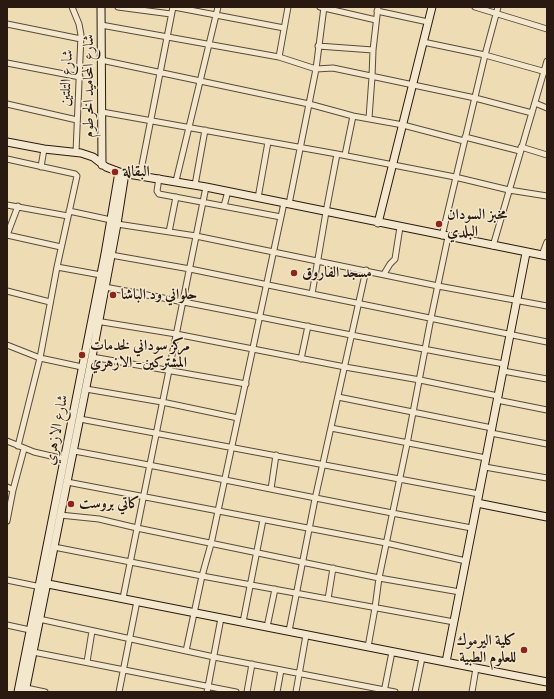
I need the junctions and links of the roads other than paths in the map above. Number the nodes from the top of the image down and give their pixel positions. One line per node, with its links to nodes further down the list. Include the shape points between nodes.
1 (72, 7): 22 (street, شارع التلتين)
2 (101, 7): 18 (street, شارع المحاميد الخرطوم)
3 (118, 7): 12 (street)
4 (173, 7): 12 (street); 14 (street)
5 (218, 7): 14 (street)
6 (288, 7): 19 (street)
7 (323, 7): 15 (street); 25 (street)
8 (432, 7): 16 (street)
9 (475, 7): 13 (street)
10 (498, 7): 13 (street)
11 (377, 9): 15 (street); 16 (street)
12 (171, 14): 21 (street)
13 (497, 14): 20 (street); 27 (street)
14 (216, 15): 19 (street); 24 (street)
15 (376, 20): 26 (street)
16 (428, 22): 23 (street)
17 (7, 24): 22 (street)
18 (101, 25): 21 (street); 29 (street, شارع المحاميد الخرطوم)
19 (284, 28): 28 (street)
20 (547, 29)
21 (167, 37): 24 (street); 33 (street)
22 (81, 39): 35 (street, شارع التلتين)
23 (423, 42): 27 (street); 38 (street)
24 (208, 44): 28 (street); 37 (street)
25 (318, 46): 26 (street); 32 (street)
26 (373, 50): 36 (street)
27 (485, 55): 34 (street); 39 (street)
28 (279, 57): 32 (street)
29 (101, 60): 33 (street); 44 (street, شارع المحاميد الخرطوم)
30 (547, 61): 34 (street)
31 (7, 63): 35 (street)
32 (316, 69): 36 (street, via 333,68); 42 (street)
33 (159, 72): 37 (street); 49 (street)
34 (545, 72): 40 (street)
35 (80, 77): 48 (street, شارع التلتين)
36 (372, 77): 38 (street); 47 (street)
37 (200, 80): 42 (street); 51 (street)
38 (413, 85): 39 (street); 50 (street)
39 (475, 98): 45 (street); 53 (street)
40 (535, 103): 43 (street); 45 (street)
41 (7, 104): 48 (street)
42 (309, 104): 46 (street); 56 (street)
43 (547, 108)
44 (102, 112): 49 (street); 64 (street, شارع المحاميد الخرطوم)
45 (532, 113): 58 (street)
46 (353, 116): 47 (street); 61 (street)
47 (369, 118): 50 (street)
48 (77, 120): 59 (street, شارع التلتين)
49 (150, 121): 51 (street); 68 (street)
50 (403, 125): 53 (street); 65 (street)
51 (188, 128): 52 (street); 71 (street)
52 (205, 130): 55 (street); 72 (street)
53 (464, 139): 58 (street); 69 (street)
54 (7, 142): 57 (street)
55 (268, 142): 56 (street); 78 (street)
56 (301, 147): 60 (street); 80 (street)
57 (44, 148): 59 (street); 66 (street)
58 (521, 149): 62 (street); 74 (street)
59 (76, 152): 64 (street, via 90,156)
60 (337, 154): 61 (street); 84 (street)
61 (345, 155): 65 (street)
62 (547, 155)
63 (7, 159): 66 (street)
64 (102, 165): 67 (street)
65 (393, 165): 69 (street); 88 (street)
66 (41, 167): 85 (street, via 76,175)
67 (122, 172): 68 (street); 87 (street, شارع الازهري)
68 (140, 175): 70 (street)
69 (455, 177): 74 (street); 92 (street)
70 (159, 178): 71 (street); 77 (street, via 158,193)
71 (176, 181): 72 (street)
72 (195, 185): 73 (street)
73 (206, 187): 75 (street); 79 (street)
74 (509, 190): 76 (street); 94 (street)
75 (228, 191): 78 (street); 83 (street)
76 (547, 196)
77 (176, 197): 79 (street); 90 (street)
78 (258, 198): 80 (street)
79 (203, 202): 83 (street); 91 (street)
80 (287, 203): 84 (street); 86 (street)
81 (7, 205): 82 (street)
82 (18, 206): 85 (street); 95 (street, via 7,235)
83 (224, 206): 86 (street)
84 (326, 212): 88 (street); 100 (street)
85 (68, 214): 87 (street); 95 (street)
86 (281, 217): 96 (street)
87 (114, 222): 90 (street); 98 (street, شارع الازهري); 105 (street, شارع الازهري)
88 (378, 223): 89 (street)
89 (400, 227): 92 (street); 104 (street, via 395,259)
90 (169, 232): 91 (street)
91 (196, 236): 96 (street); 102 (street)
92 (445, 236): 94 (street); 107 (street)
93 (547, 242): 99 (street)
94 (493, 246): 97 (street)
95 (61, 247): 101 (street)
96 (274, 252): 100 (street); 106 (street)
97 (526, 253): 99 (street); 111 (street)
98 (111, 255): 102 (street); 108 (street, شارع الازهري)
99 (545, 256)
100 (318, 261): 103 (street); 110 (street)
101 (57, 267): 105 (street); 112 (street)
102 (190, 269): 106 (street); 113 (street)
103 (366, 270): 104 (street); 114 (street)
104 (384, 274): 107 (street)
105 (101, 275): 118 (street, شارع الازهري)
106 (266, 284): 110 (street); 116 (street)
107 (438, 286): 111 (street); 117 (street)
108 (106, 287): 113 (street); 118 (street, شارع الازهري)
109 (7, 291): 112 (street)
110 (312, 294): 114 (street)
111 (517, 300): 115 (street); 122 (street)
112 (50, 302): 128 (street)
113 (183, 302): 116 (street); 120 (street)
114 (358, 304): 117 (street); 121 (street)
115 (547, 306)
116 (260, 316): 119 (street); 125 (street)
117 (431, 318): 122 (street); 126 (street)
118 (95, 321): 120 (street); 127 (street, شارع الازهري); 130 (street, شارع الازهري)
119 (308, 326): 121 (street); 129 (street)
120 (176, 334): 125 (street); 133 (street)
121 (352, 334): 126 (street); 131 (street)
122 (510, 334): 123 (street); 132 (street)
123 (547, 342)
124 (7, 344): 128 (street)
125 (252, 349): 129 (street); 136 (street)
126 (425, 350): 132 (street); 135 (street)
127 (92, 357): 133 (street); 137 (street, شارع الازهري)
128 (40, 358): 130 (street); 151 (street)
129 (301, 358): 131 (street)
130 (82, 367): 157 (street, شارع الازهري)
131 (345, 367): 135 (street); 138 (street)
132 (504, 367): 134 (street); 139 (street)
133 (169, 370): 136 (street); 140 (street)
134 (547, 379)
135 (420, 380): 139 (street); 142 (street)
136 (246, 384): 143 (street)
137 (86, 389): 140 (street); 144 (street, شارع الازهري)
138 (338, 397): 142 (street); 145 (street)
139 (498, 398): 141 (street); 146 (street)
140 (162, 402): 143 (street); 147 (street)
141 (547, 410)
142 (414, 412): 146 (street); 149 (street)
143 (238, 418): 152 (street)
144 (80, 419): 147 (street); 154 (street, شارع الازهري)
145 (331, 428): 149 (street); 158 (street)
146 (492, 430): 150 (street); 156 (street)
147 (156, 434): 152 (street); 159 (street)
148 (7, 441): 151 (street)
149 (407, 444): 156 (street); 163 (street)
150 (547, 444)
151 (18, 446): 153 (street)
152 (231, 447): 155 (street); 162 (street)
153 (24, 448): 157 (street); 167 (street)
154 (74, 451): 159 (street); 164 (street, شارع الازهري)
155 (276, 455): 158 (street); 166 (street)
156 (486, 458): 160 (street)
157 (64, 459): 192 (street, شارع الازهري)
158 (323, 464): 163 (street); 170 (street)
159 (150, 465): 162 (street); 169 (street)
160 (485, 467): 161 (street); 168 (street)
161 (547, 478)
162 (225, 479): 166 (street); 172 (street)
163 (399, 480): 168 (street); 173 (street)
164 (67, 482): 169 (street); 174 (street, شارع الازهري)
165 (7, 487): 167 (street)
166 (270, 489): 170 (street)
167 (13, 490): 177 (street)
168 (479, 494): 171 (street)
169 (143, 497): 172 (street); 178 (street)
170 (315, 499): 173 (street); 180 (street)
171 (477, 503): 175 (street); 179 (street)
172 (218, 511): 176 (street); 182 (street)
173 (393, 514): 179 (street); 181 (street)
174 (60, 515): 178 (street, via 99,519); 183 (street, شارع الازهري)
175 (547, 517)
176 (264, 520): 180 (street); 184 (street)
177 (7, 521)
178 (137, 528): 182 (street); 185 (street)
179 (472, 528): 187 (street)
180 (308, 529): 181 (street); 186 (street)
181 (386, 543): 187 (street); 190 (street)
182 (211, 544): 184 (street); 189 (street)
183 (54, 546): 185 (street); 192 (street, شارع الازهري)
184 (257, 553): 186 (street); 193 (street)
185 (130, 561): 189 (street); 197 (street)
186 (302, 561): 188 (street); 196 (street)
187 (466, 561): 195 (street)
188 (333, 568): 190 (street); 198 (street)
189 (202, 576): 193 (street); 201 (street)
190 (379, 578): 195 (street); 200 (street)
191 (7, 580): 192 (street)
192 (43, 585): 197 (street); 203 (street, شارع الازهري); 208 (street, شارع الازهري)
193 (251, 585): 194 (street); 204 (street)
194 (275, 589): 196 (street); 207 (street)
195 (460, 592): 205 (street)
196 (296, 593): 198 (street); 209 (street)
197 (122, 598): 199 (street)
198 (328, 599): 200 (street)
199 (137, 601): 201 (street); 212 (street)
200 (376, 608): 205 (street); 213 (street)
201 (194, 612): 202 (street); 214 (street)
202 (221, 618): 204 (street); 217 (street)
203 (39, 619): 210 (street); 215 (street, شارع الازهري)
204 (243, 622): 207 (street)
205 (454, 622): 220 (street)
206 (7, 625): 208 (street)
207 (267, 627): 209 (street)
208 (30, 630): 230 (street, شارع الازهري)
209 (289, 631): 211 (street)
210 (92, 632): 212 (street); 219 (street)
211 (306, 634): 213 (street); 225 (street)
212 (130, 639): 214 (street); 223 (street)
213 (368, 647): 216 (street)
214 (186, 651): 217 (street)
215 (33, 652): 219 (street); 228 (street, شارع الازهري)
216 (392, 652): 218 (street); 229 (street)
217 (214, 657): 221 (street); 227 (street)
218 (422, 658): 220 (street); 238 (street)
219 (87, 662): 223 (street)
220 (446, 662): 222 (street)
221 (252, 664): 224 (street); 234 (street)
222 (476, 668): 226 (street); 239 (street)
223 (124, 670): 227 (street); 232 (street)
224 (281, 670): 225 (street); 235 (street)
225 (300, 673): 229 (street); 236 (street)
226 (547, 682)
227 (207, 689): 233 (street)
228 (25, 690): 231 (street)
229 (384, 691): 237 (street)
230 (18, 692)
231 (45, 692)
232 (119, 692)
233 (236, 692)
234 (247, 692)
235 (277, 692)
236 (296, 692)
237 (395, 692)
238 (415, 692)
239 (472, 692)

